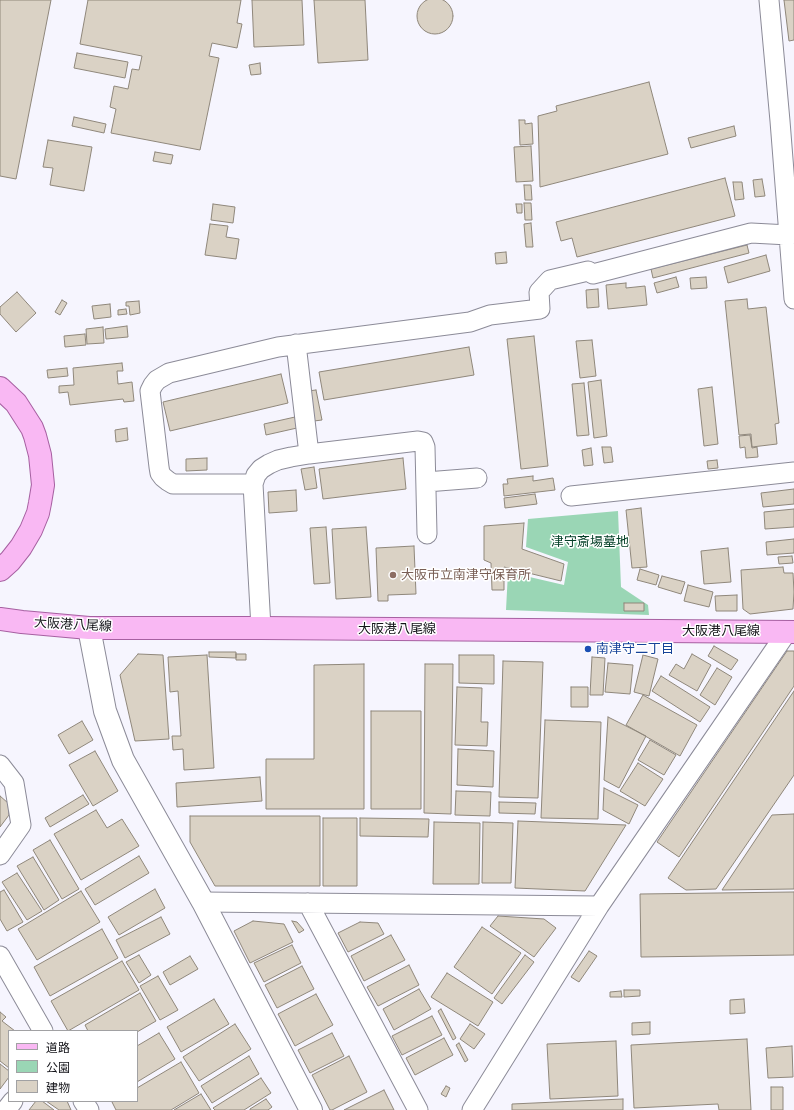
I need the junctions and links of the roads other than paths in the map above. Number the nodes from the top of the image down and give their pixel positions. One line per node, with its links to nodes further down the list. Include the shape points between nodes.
1 (769, 0): 2 (street)
2 (787, 119): 3 (street)
3 (789, 235): 4 (street); 5 (street, via 751,233 593,274 588,271 550,280 539,292 540,309 490,315 470,322)
4 (794, 299)
5 (296, 344): 7 (street); 11 (street, via 169,373 157,380 150,391 160,473 168,482)
6 (0, 389): 14 (main road, via 18,409 33,435 37,445 42,484 34,521 16,552)
7 (309, 454): 10 (street, via 423,442); 11 (street, via 268,464 256,475)
8 (794, 472): 12 (street)
9 (477, 478): 10 (street)
10 (426, 482): 13 (street)
11 (253, 484): 17 (street)
12 (571, 496)
13 (427, 534)
14 (0, 569)
15 (0, 619): 16 (main road, 大阪港八尾線)
16 (90, 628): 17 (main road, 大阪港八尾線); 21 (street, via 105,711 123,760)
17 (261, 628): 18 (main road, 大阪港八尾線)
18 (790, 632): 23 (street)
19 (0, 765): 20 (street, via 14,783 21,825)
20 (0, 855)
21 (203, 902): 22 (street); 28 (street)
22 (308, 903): 23 (street); 29 (street)
23 (600, 906): 30 (street)
24 (0, 956): 25 (street)
25 (42, 1030)
26 (12, 1102): 27 (street)
27 (6, 1110)
28 (311, 1110)
29 (418, 1110)
30 (472, 1110)

